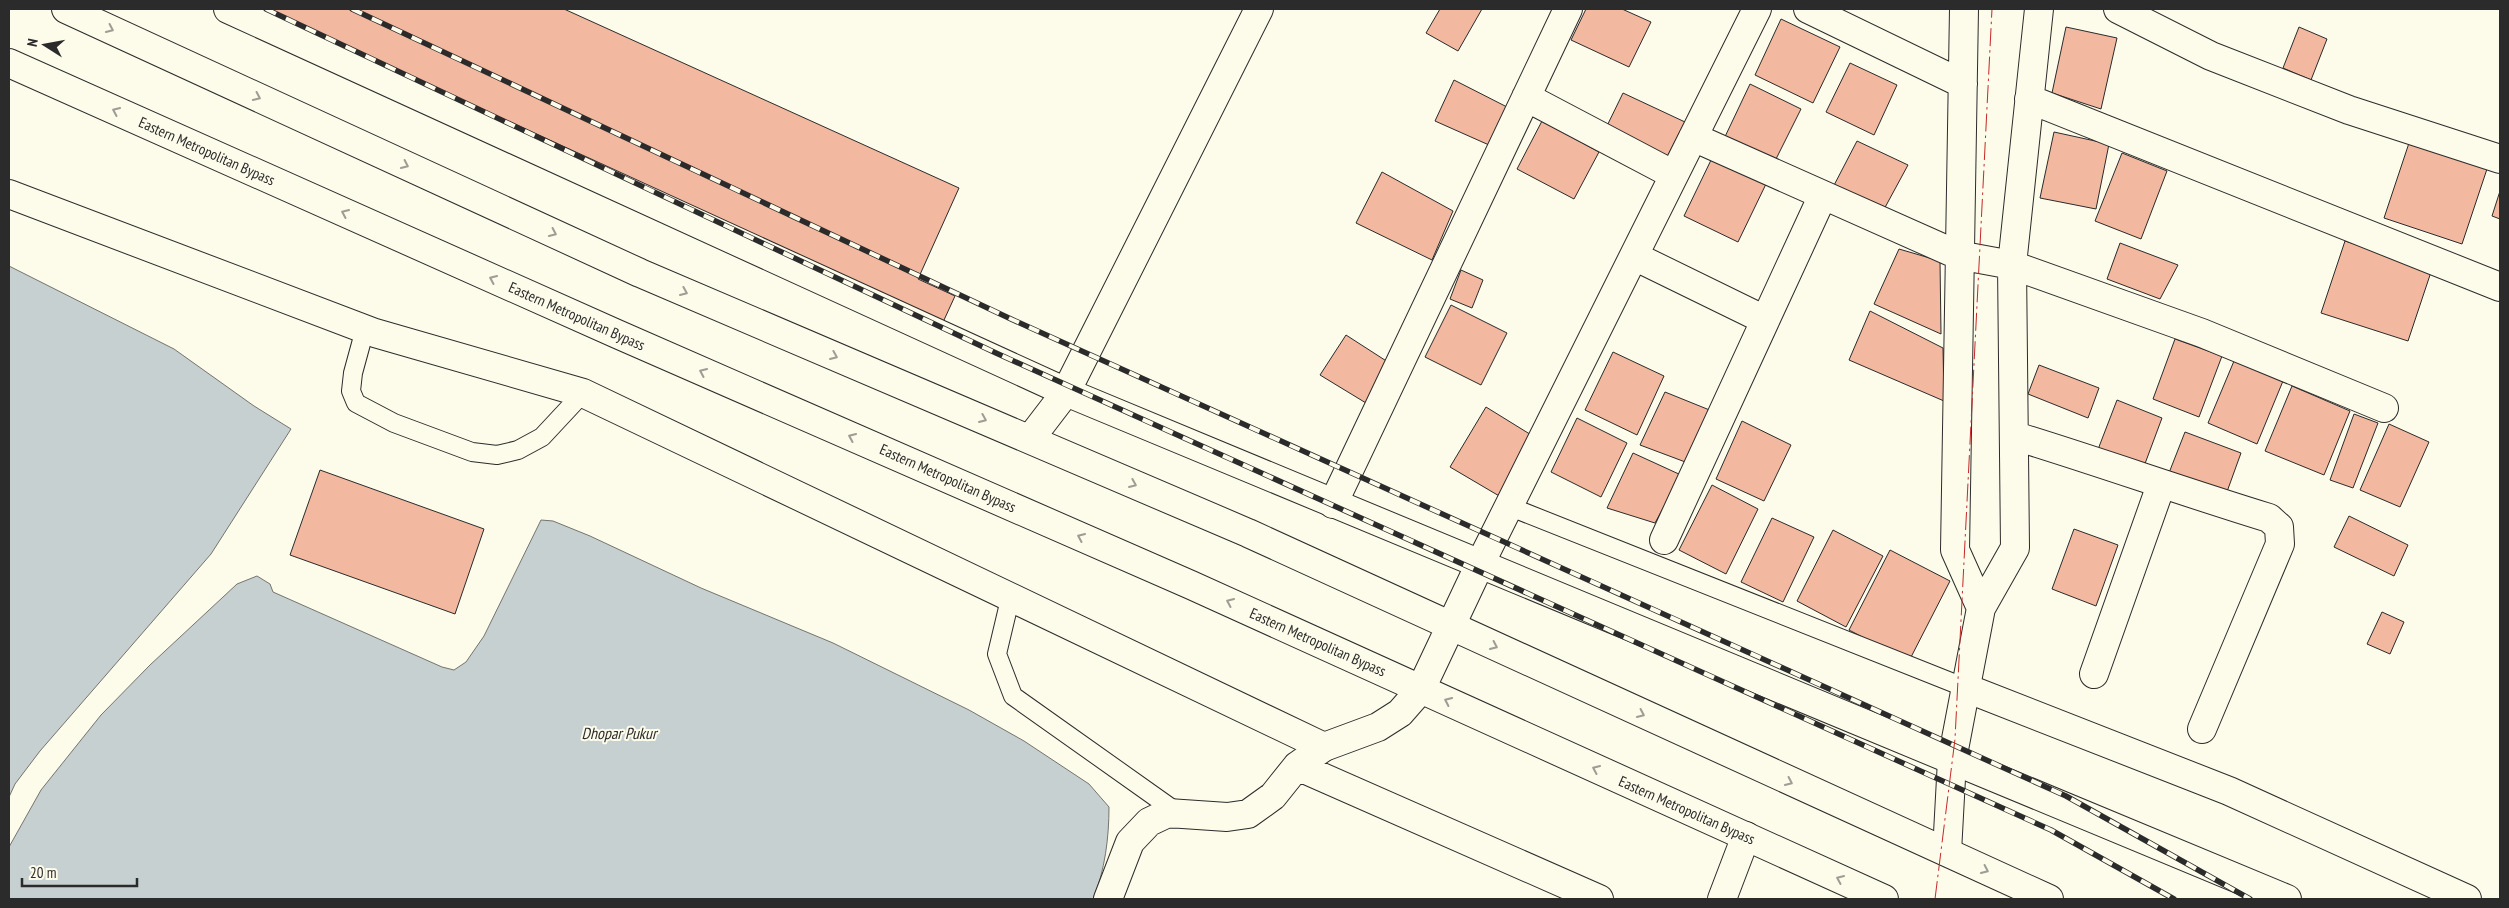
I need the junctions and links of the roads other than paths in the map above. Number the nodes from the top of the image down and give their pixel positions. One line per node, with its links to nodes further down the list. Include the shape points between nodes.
1 (66, 9): 29 (street, one-way to 29, via 640,273)
2 (228, 9): 25 (street)
3 (1259, 9): 25 (street)
4 (1568, 9): 12 (street)
5 (1757, 9): 14 (street)
6 (1808, 9): 11 (street)
7 (1964, 9): 11 (street)
8 (2039, 9): 13 (street)
9 (2118, 9): 15 (street, via 2239,67 2349,110)
10 (9, 63): 40 (street, Eastern Metropolitan Bypass, one-way to 10)
11 (1963, 84): 19 (street)
12 (1526, 97): 16 (street); 31 (street)
13 (2029, 99): 21 (street); 22 (street)
14 (1693, 138): 16 (street); 18 (street)
15 (2500, 159)
16 (1674, 175): 20 (street)
17 (9, 194): 24 (street)
18 (1823, 195): 19 (street); 23 (street)
19 (1958, 255): 21 (street); 36 (street, via 1955,550)
20 (1634, 256): 23 (street); 32 (street)
21 (2012, 265): 27 (street, via 2202,333); 28 (street)
22 (2500, 287)
23 (1765, 320): 33 (street)
24 (364, 329): 26 (street); 26 (lane, via 350,391 356,403 394,423 472,452 497,455 518,450 542,437)
25 (1066, 392): 29 (street); 31 (street)
26 (583, 393): 35 (street)
27 (2384, 408)
28 (2015, 436): 30 (street, via 2109,464); 36 (street, via 2015,548)
29 (1030, 439): 37 (street, one-way to 37, via 1248,533)
30 (2161, 485): 38 (street); 41 (street, via 2269,518 2279,527 2280,544)
31 (1333, 504): 34 (street)
32 (1508, 506): 34 (street); 39 (lane)
33 (1664, 540)
34 (1480, 564): 37 (street); 43 (street)
35 (1011, 596): 42 (street); 45 (lane, via 997,654 1012,696)
36 (1981, 608): 39 (street)
37 (1450, 626): 40 (street); 47 (street, one-way to 47)
38 (2094, 674)
39 (1966, 688): 43 (street); 54 (street, via 2229,791)
40 (1421, 689): 42 (street, via 1400,713 1378,727); 46 (street, Eastern Metropolitan Bypass, one-way to 40)
41 (2202, 729)
42 (1324, 746): 44 (street)
43 (1952, 760): 47 (street); 53 (street)
44 (1297, 766): 45 (street, via 1273,796 1248,814 1227,817); 49 (street)
45 (1178, 813): 48 (street, via 1168,813 1149,822 1130,842)
46 (1746, 836): 50 (street); 51 (street, Eastern Metropolitan Bypass, one-way to 46)
47 (1947, 852): 52 (street, one-way to 52)
48 (1108, 899)
49 (1599, 899)
50 (1722, 899)
51 (1884, 899)
52 (2049, 899)
53 (2287, 899)
54 (2467, 899)

